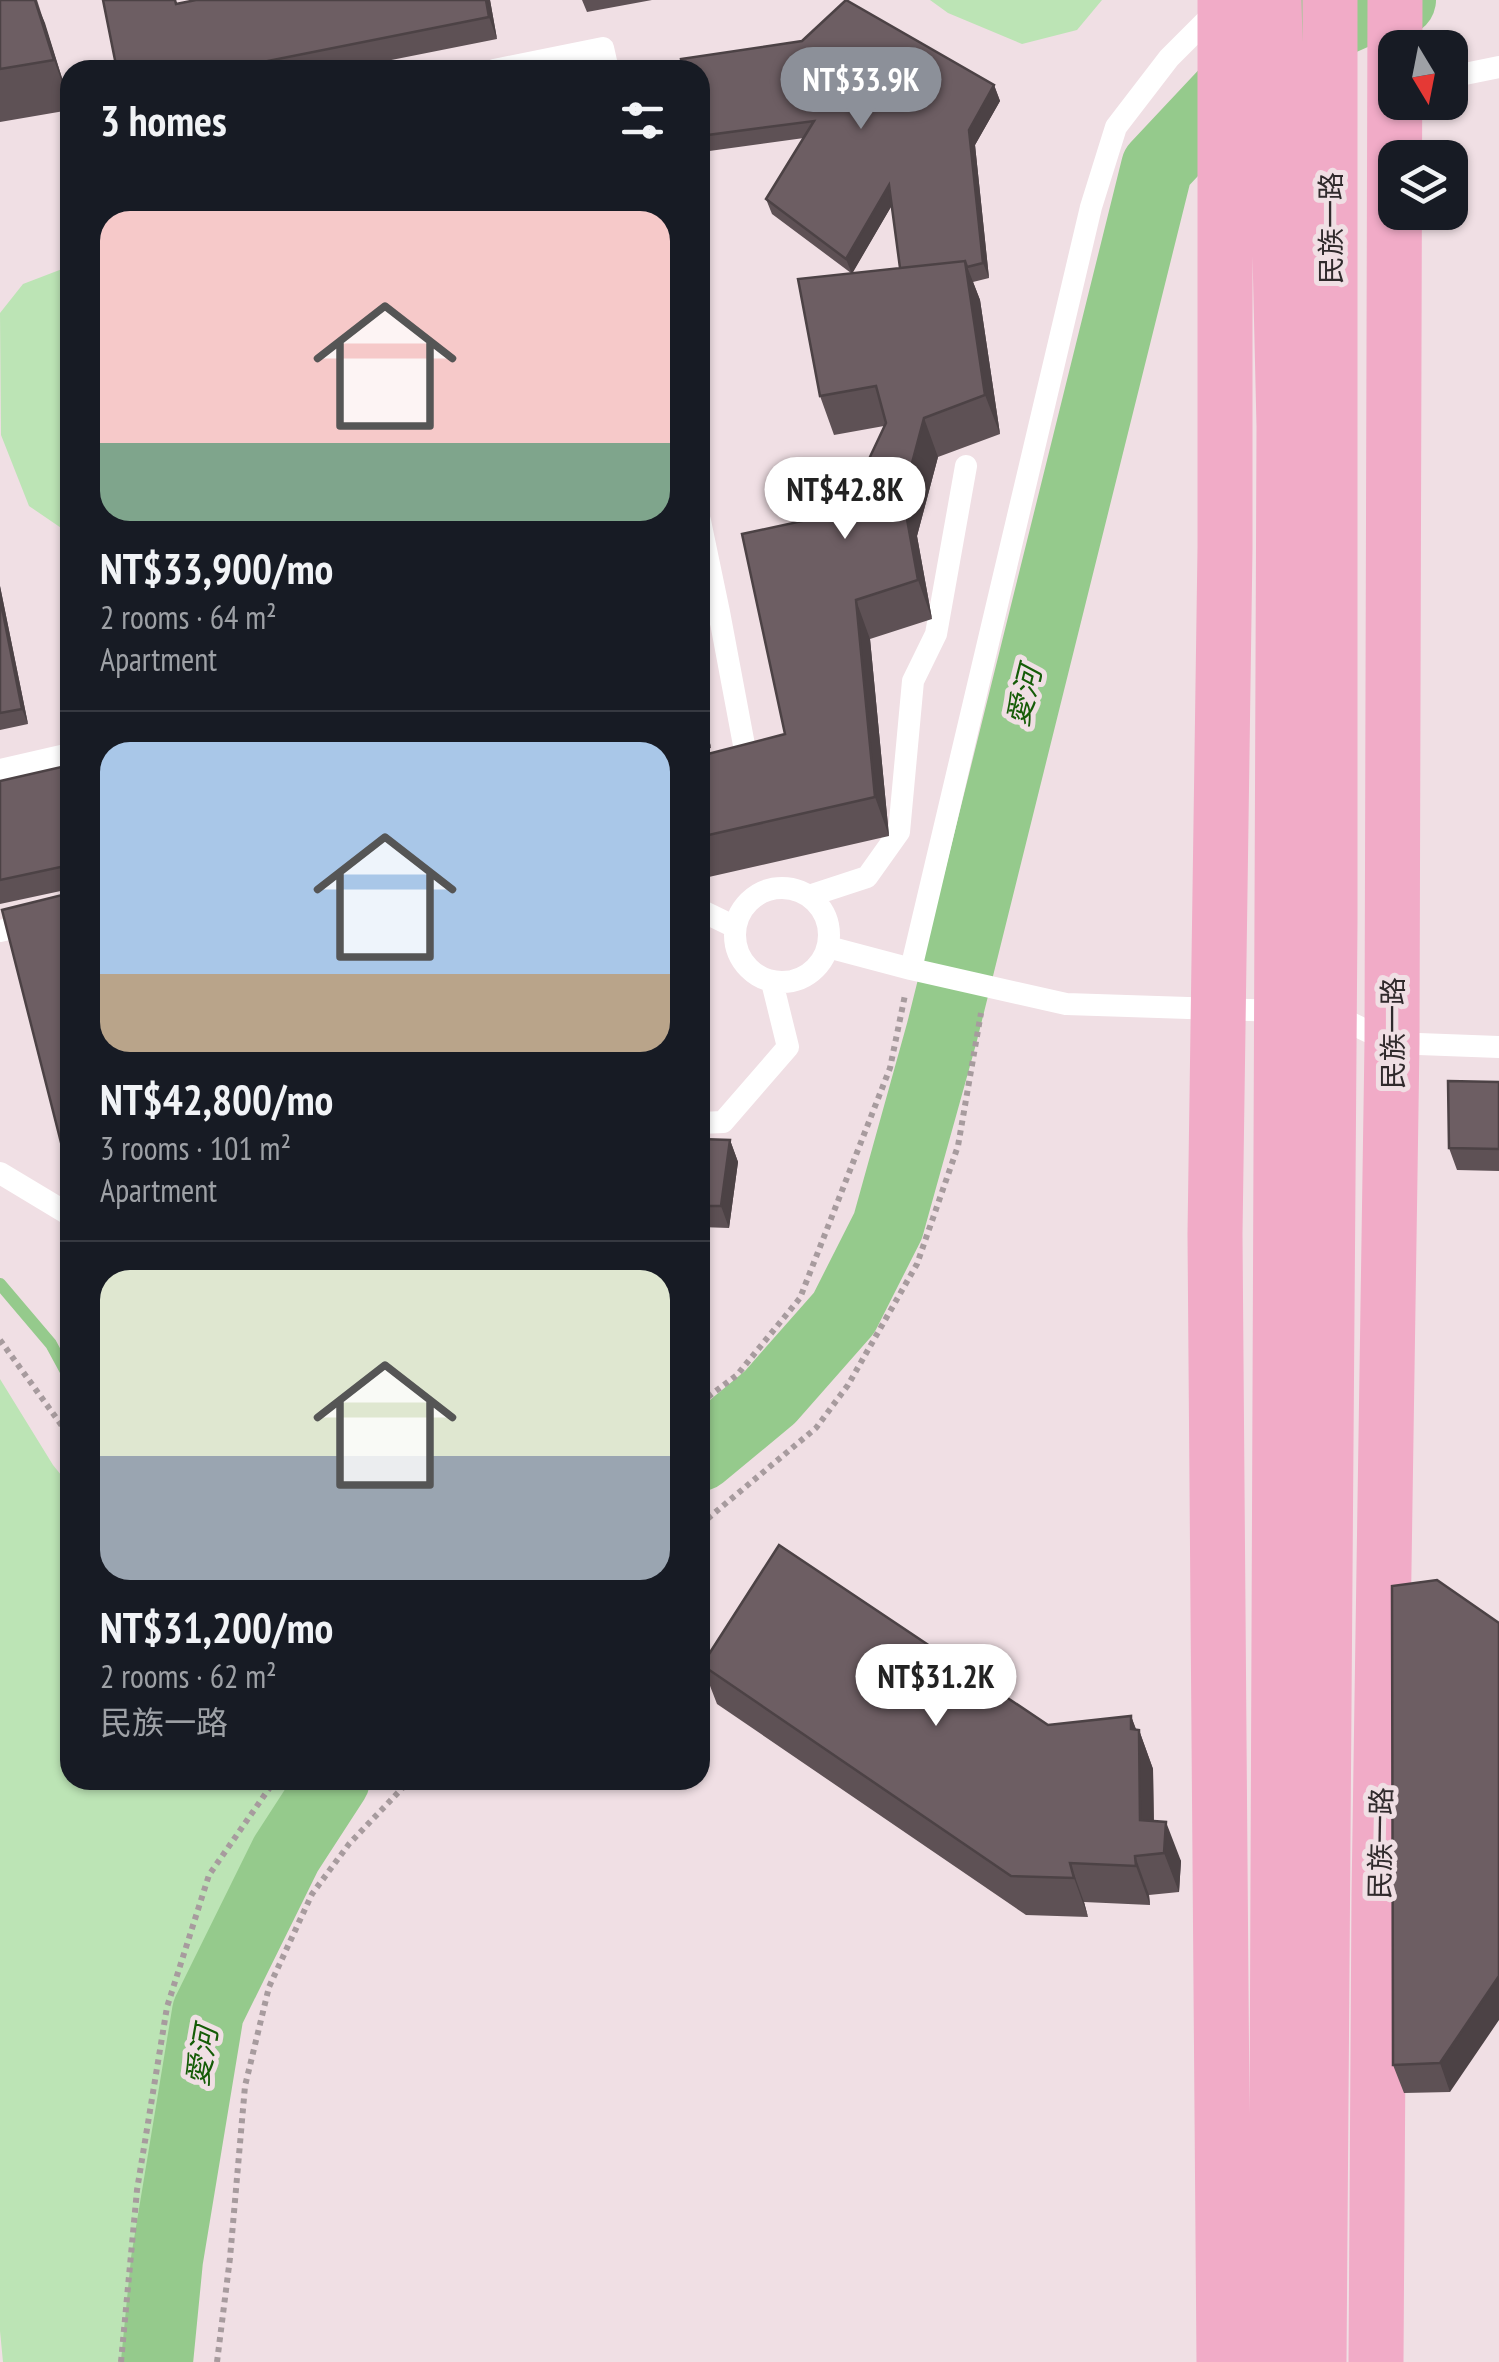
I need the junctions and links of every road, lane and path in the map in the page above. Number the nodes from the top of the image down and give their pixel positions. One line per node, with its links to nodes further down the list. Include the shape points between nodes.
1 (1330, 0): 26 (main road, 民族一路)
2 (1395, 0): 4 (main road, 民族一路)
3 (1242, 1): 9 (main road); 22 (lane, via 1169,58 1116,127)
4 (1395, 30)
5 (544, 60): 6 (lane, via 604,48)
6 (606, 60)
7 (1499, 68): 8 (lane)
8 (1468, 74)
9 (1251, 117): 25 (main road, via 1225,548); 26 (main road, 民族一路, via 1284,426)
10 (1395, 120): 27 (main road, 民族一路)
11 (966, 466): 16 (lane, via 936,634 913,681 899,832 867,878)
12 (710, 618): 15 (lane, via 747,761)
13 (60, 756): 14 (lane)
14 (0, 770)
15 (710, 770)
16 (808, 896): 19 (lane, via 764,892 740,912); 21 (lane, via 826,918)
17 (710, 915): 19 (lane)
18 (60, 917): 20 (lane)
19 (736, 927): 23 (lane, via 747,967)
20 (0, 931)
21 (828, 947): 22 (lane); 23 (lane, via 801,979)
22 (910, 969): 24 (lane); 35 (path, via 890,1068 800,1298 737,1375)
23 (772, 982): 29 (lane, via 788,1047 722,1122)
24 (986, 986): 25 (lane, via 1066,1004); 37 (path, via 958,1146 916,1264 816,1428)
25 (1219, 1010): 26 (lane); 39 (main road)
26 (1305, 1012): 27 (lane); 33 (main road, 民族一路); 38 (main road, 民族一路)
27 (1392, 1044): 28 (lane); 32 (main road, 民族一路)
28 (1499, 1047)
29 (710, 1123)
30 (0, 1174): 31 (lane)
31 (60, 1209)
32 (1388, 1287): 33 (main road); 43 (main road, 民族一路)
33 (1327, 1291): 42 (main road, 民族一路)
34 (0, 1340): 36 (path)
35 (710, 1396)
36 (60, 1423)
37 (710, 1517)
38 (1279, 1575): 39 (main road); 42 (main road, 民族一路)
39 (1218, 1576): 44 (main road)
40 (268, 1790): 47 (path, via 209,1874 167,2007 138,2190)
41 (401, 1790): 48 (path, via 312,1894 269,1987 245,2086)
42 (1300, 1978): 43 (main road); 44 (main road); 45 (main road, 民族一路)
43 (1391, 1978): 46 (main road, 民族一路)
44 (1221, 1979): 45 (main road)
45 (1273, 2355): 46 (main road)
46 (1376, 2361)
47 (121, 2362)
48 (217, 2362)

